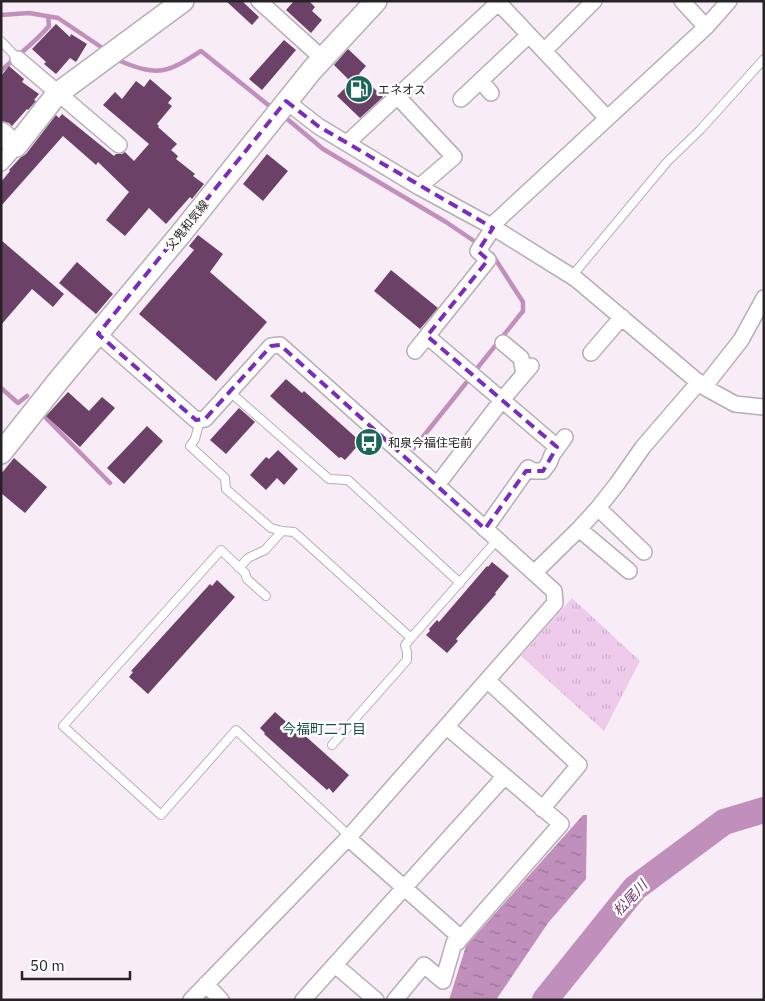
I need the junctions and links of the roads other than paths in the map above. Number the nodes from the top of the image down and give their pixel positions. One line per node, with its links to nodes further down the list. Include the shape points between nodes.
1 (259, 1): 13 (street)
2 (376, 1): 13 (main road, 父鬼和気線)
3 (594, 1): 11 (street)
4 (682, 1): 8 (street)
5 (729, 1): 8 (street)
6 (499, 2): 9 (street); 18 (street)
7 (171, 4): 17 (main road)
8 (706, 27): 21 (street)
9 (529, 34): 11 (street); 15 (street)
10 (1, 41): 12 (lane)
11 (544, 51): 21 (street)
12 (16, 57): 17 (street)
13 (322, 58): 20 (main road, 父鬼和気線)
14 (764, 59): 28 (lane, via 667,162)
15 (480, 81): 16 (street); 19 (street)
16 (491, 93)
17 (57, 94): 22 (main road); 24 (street)
18 (398, 97): 23 (street); 26 (street, via 454,157)
19 (462, 99)
20 (286, 101): 23 (street); 31 (main road, 父鬼和気線)
21 (607, 118): 27 (street)
22 (8, 140): 25 (street)
23 (347, 143): 26 (street)
24 (119, 145)
25 (1, 163)
26 (419, 186): 27 (street)
27 (492, 227): 28 (street); 32 (street, via 478,251 488,260)
28 (572, 276): 30 (street)
29 (764, 298): 36 (street, via 741,340)
30 (622, 317): 35 (street); 36 (street)
31 (98, 334): 40 (street, via 196,420); 41 (main road, 父鬼和気線)
32 (427, 336): 34 (street); 38 (street)
33 (513, 346): 38 (street, via 527,370)
34 (415, 351)
35 (591, 353)
36 (702, 384): 39 (street, via 736,404); 43 (street, via 643,447)
37 (230, 392): 40 (street, via 205,420); 42 (street, via 271,346 280,345); 52 (lane, via 329,479 348,480)
38 (502, 400): 42 (street); 44 (street, via 561,442 549,463 550,474 528,468)
39 (764, 407)
40 (200, 420): 46 (lane, via 190,446 225,478 226,489 270,528)
41 (1, 453)
42 (437, 485): 44 (street)
43 (598, 508): 45 (street); 48 (street)
44 (485, 529): 47 (street)
45 (579, 529): 50 (street); 51 (street)
46 (282, 531): 49 (lane, via 265,550 248,558); 54 (lane, via 294,532)
47 (497, 540): 51 (street); 52 (lane)
48 (644, 552)
49 (240, 568): 53 (lane); 60 (lane, via 221,550 63,726 161,815 236,730 344,830)
50 (629, 571)
51 (534, 573): 55 (street, via 554,591 555,603)
52 (460, 582): 54 (lane)
53 (266, 596)
54 (411, 638): 57 (lane, via 406,645 407,660)
55 (487, 680): 56 (street); 59 (street, via 579,765)
56 (447, 727): 58 (street); 60 (street)
57 (332, 745)
58 (504, 776): 59 (street); 61 (street)
59 (542, 809): 62 (street, via 561,824)
60 (348, 838): 61 (street); 64 (street)
61 (404, 888): 62 (street); 63 (street)
62 (461, 938): 69 (street, via 454,943 443,981 424,965)
63 (335, 965): 67 (street); 68 (street)
64 (206, 984): 65 (street); 66 (street)
65 (191, 1000)
66 (221, 1000)
67 (304, 1000)
68 (376, 1000)
69 (395, 1000)

